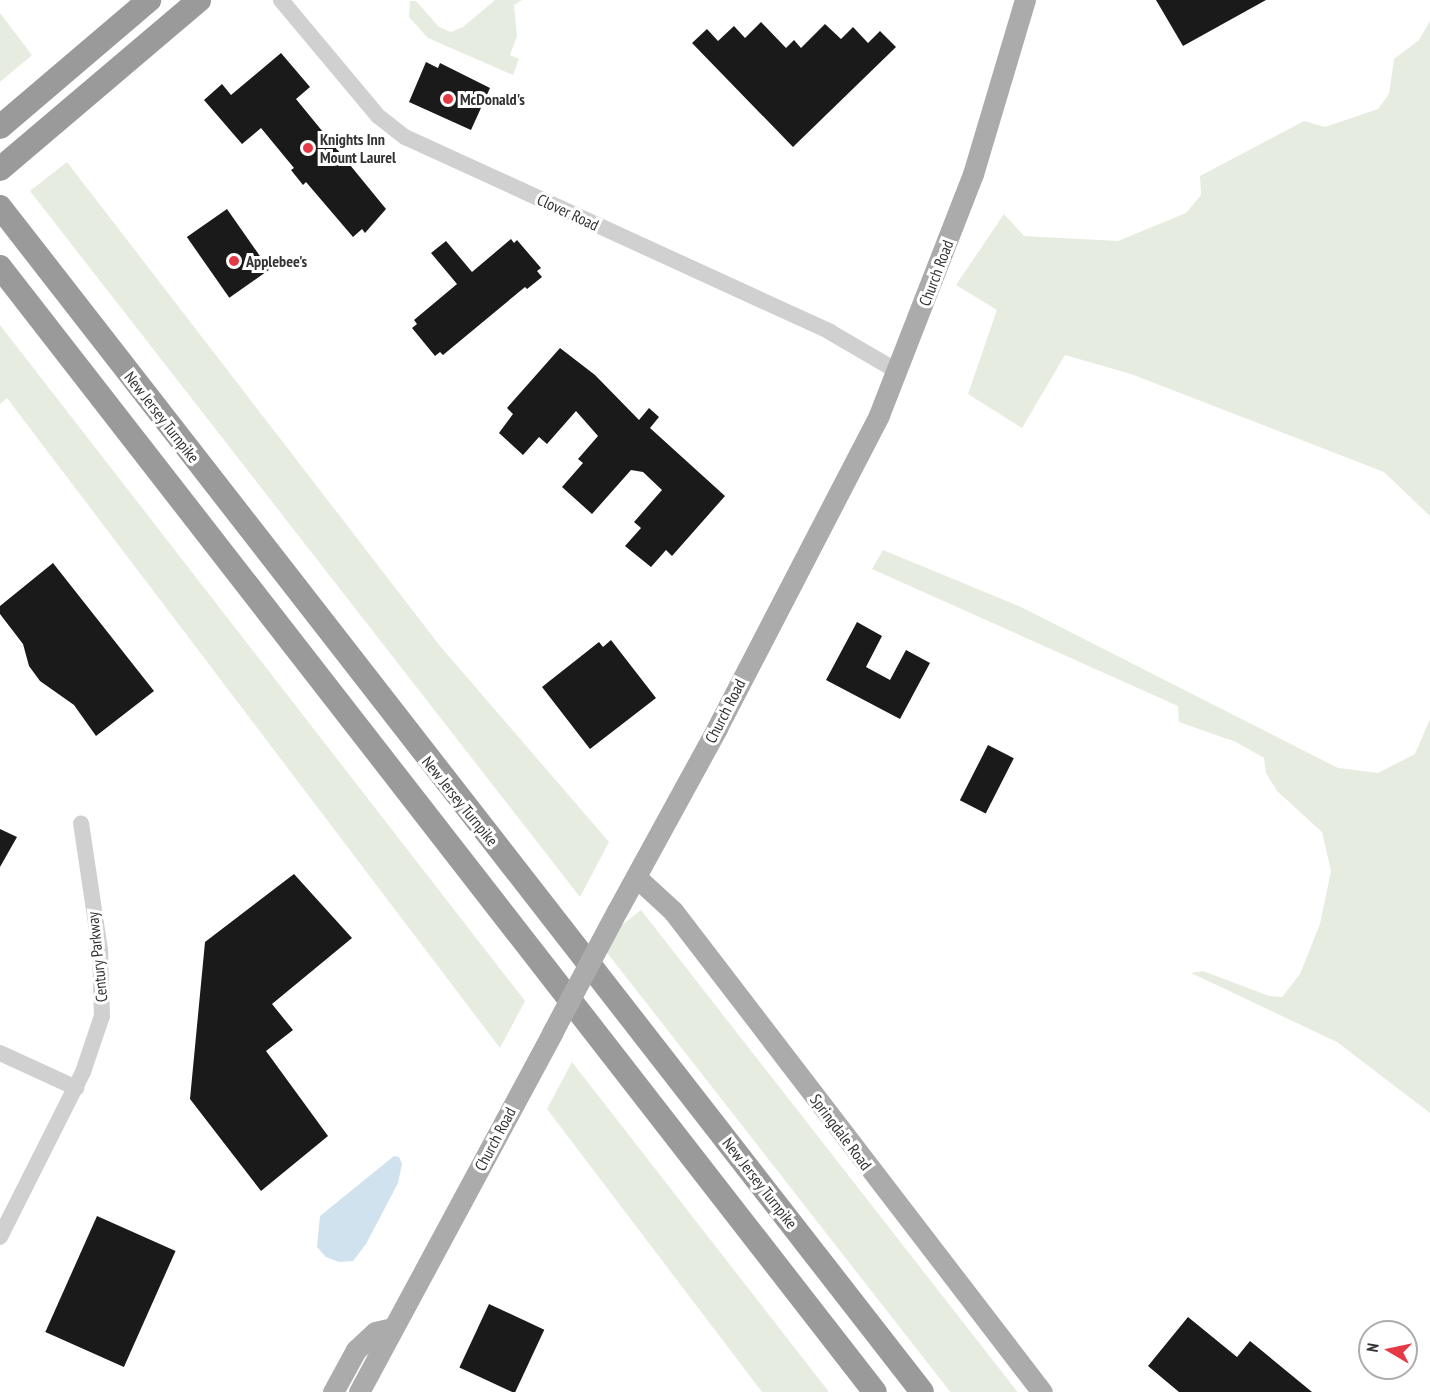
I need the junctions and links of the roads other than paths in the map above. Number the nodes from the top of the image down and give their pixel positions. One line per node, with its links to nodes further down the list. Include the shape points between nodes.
1 (149, 0): 5 (highway)
2 (199, 0): 6 (highway)
3 (280, 0): 9 (street, Clover Road, via 378,116 405,137 830,332)
4 (1025, 0): 9 (main road, Church Road, via 977,163)
5 (5, 123)
6 (0, 170)
7 (0, 207): 19 (highway, New Jersey Turnpike)
8 (0, 267): 18 (highway)
9 (897, 371): 11 (main road, Church Road, via 846,482)
10 (81, 823): 13 (street, Century Parkway, via 104,995 98,1036)
11 (636, 878): 15 (main road, Church Road, bridge); 20 (main road, Springdale Road, via 673,911)
12 (0, 1053): 13 (street)
13 (76, 1088): 14 (street, Century Parkway)
14 (0, 1237)
15 (393, 1328): 16 (main road, via 375,1332 356,1350); 17 (main road, Church Road)
16 (333, 1392)
17 (359, 1392)
18 (875, 1392)
19 (922, 1392)
20 (1042, 1392)

